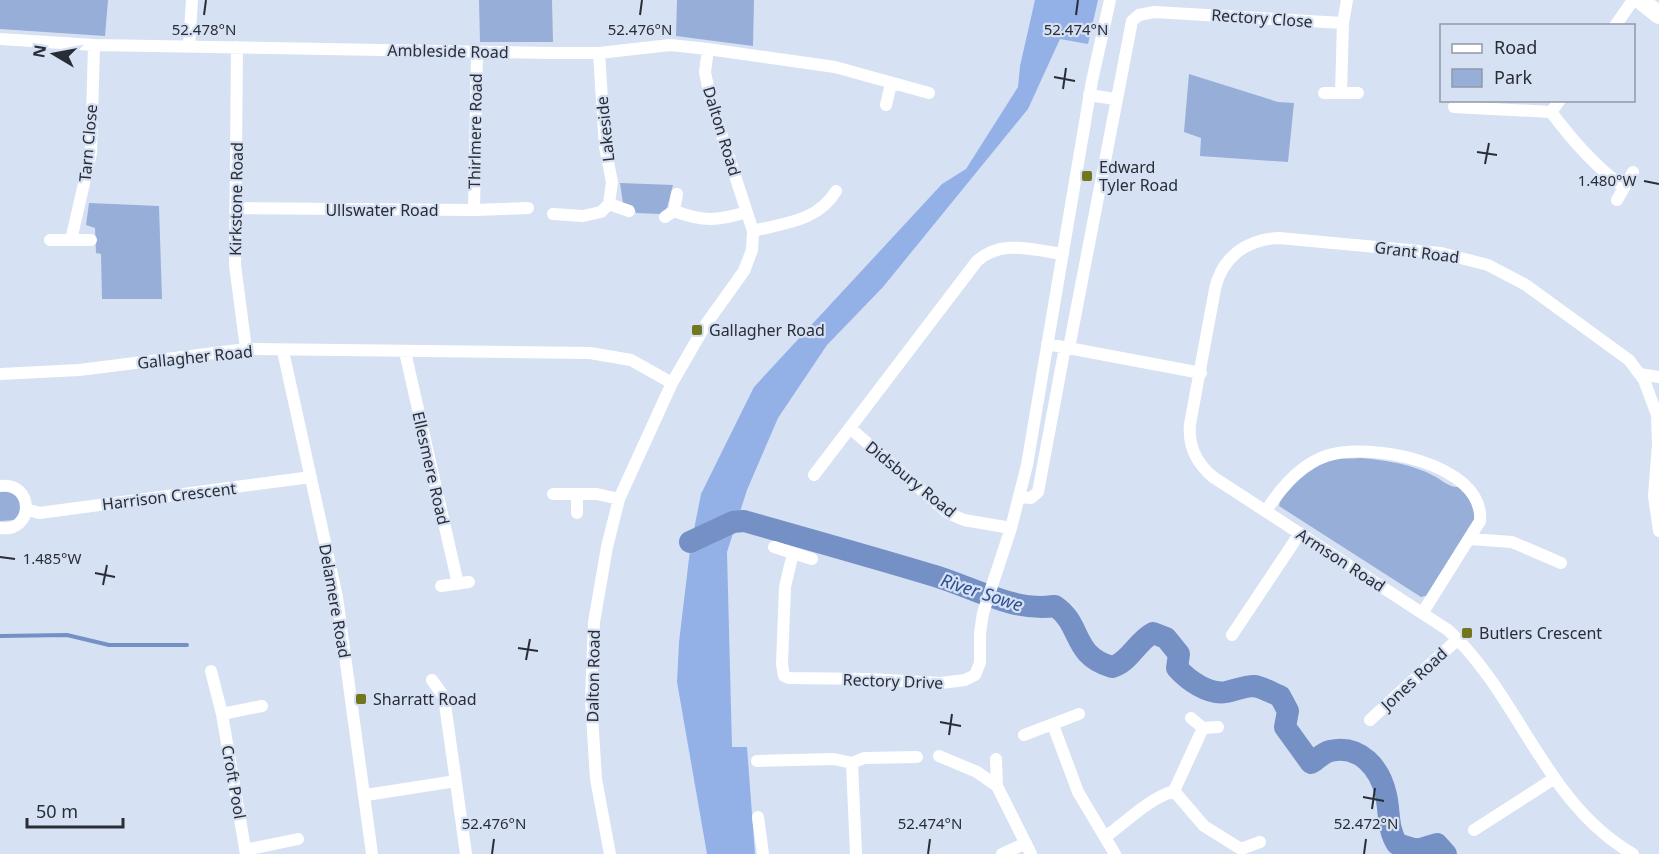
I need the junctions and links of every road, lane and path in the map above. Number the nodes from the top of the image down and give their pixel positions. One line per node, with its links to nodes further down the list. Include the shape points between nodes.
1 (192, 0): 13 (street)
2 (1110, 0): 23 (street, Rectory Drive)
3 (1149, 0): 7 (street)
4 (1347, 0): 9 (street)
5 (1634, 0): 10 (street)
6 (1640, 0): 8 (main road)
7 (1165, 12): 9 (street, Rectory Close); 24 (street, Rectory Close, via 1145,13 1129,27)
8 (1659, 15)
9 (1343, 23): 21 (street)
10 (1616, 24)
11 (0, 39): 12 (street, Ambleside Road)
12 (94, 45): 13 (street, Ambleside Road); 43 (street, Tarn Close, via 91,153)
13 (189, 46): 14 (street, Ambleside Road)
14 (237, 47): 16 (street, Ambleside Road); 35 (street, Kirkstone Road)
15 (708, 49): 17 (street, Ambleside Road, via 670,45); 18 (street, Ambleside Road, via 835,67); 39 (street, Dalton Road, via 705,72 711,102)
16 (477, 52): 17 (street, Ambleside Road); 37 (street, Thirlmere Road)
17 (598, 53): 34 (street, Lakeside, via 605,147 612,182)
18 (891, 84): 19 (street, Ambleside Road); 26 (street)
19 (929, 93)
20 (1324, 93): 21 (street)
21 (1341, 93): 22 (street)
22 (1358, 93)
23 (1089, 95): 24 (street); 45 (street, Rectory Drive)
24 (1115, 99): 47 (street)
25 (1558, 102): 28 (street)
26 (886, 105)
27 (1454, 107): 28 (street)
28 (1551, 112): 30 (street, via 1584,153)
29 (1633, 172): 30 (street)
30 (1623, 187): 33 (street)
31 (836, 191): 41 (street, via 828,205 816,214)
32 (676, 195): 39 (street, via 669,214 719,220)
33 (1617, 200)
34 (609, 204): 38 (street); 40 (street, via 601,212 583,216)
35 (236, 208): 37 (street, Ullswater Road); 48 (street, Kirkstone Road, via 235,265)
36 (528, 208): 37 (street, Ullswater Road)
37 (474, 210)
38 (629, 211)
39 (747, 212): 41 (street, Dalton Road)
40 (553, 214)
41 (753, 231): 55 (street, Dalton Road, via 752,250 744,271 706,324)
42 (50, 240): 43 (street)
43 (71, 240): 44 (street)
44 (91, 240)
45 (1063, 254): 46 (street, Rectory Drive); 57 (street, via 1012,247 994,249 977,261)
46 (1047, 344): 47 (street); 63 (street, Rectory Drive)
47 (1067, 348): 51 (street); 63 (street, via 1038,492 1030,498)
48 (246, 349): 49 (street, Gallagher Road); 52 (street, Gallagher Road, via 79,370)
49 (283, 351): 50 (street, Gallagher Road); 59 (street, Delamere Road)
50 (405, 352): 55 (street, Gallagher Road, via 590,353 631,360); 77 (street, Ellesmere Road, via 463,583)
51 (1201, 373): 53 (street, Grant Road, via 1223,269 1245,245 1279,238 1441,252 1488,265 1514,277 1550,302 1629,360); 66 (street, Armson Road, via 1189,434 1193,453 1204,470)
52 (0, 374)
53 (1640, 374): 54 (street); 56 (street, Grant Road, via 1654,403)
54 (1659, 377)
55 (672, 383): 64 (street, Dalton Road)
56 (1658, 425): 70 (street, Grant Road, via 1654,496)
57 (850, 428): 58 (street); 69 (street, Didsbury Road, via 948,513 964,520)
58 (814, 475)
59 (311, 477): 65 (street, Harrison Crescent, via 39,513); 101 (street, Delamere Road, via 337,597)
60 (0, 486): 65 (street, via 21,491)
61 (553, 494): 62 (street)
62 (577, 494): 64 (street); 67 (street)
63 (1019, 497): 69 (street, Rectory Drive)
64 (619, 499): 112 (street, Dalton Road, via 594,622 591,663 596,779)
65 (27, 509): 68 (street, via 16,526)
66 (1266, 511): 71 (street, Armson Road); 72 (street, via 1285,485 1323,457 1357,451 1391,453 1435,467 1472,491 1480,521)
67 (577, 513)
68 (0, 528)
69 (1011, 528): 74 (street, Rectory Drive, via 983,613 980,663 975,675 965,680 916,683 784,676 785,587)
70 (1659, 531)
71 (1300, 533): 78 (street, Armson Road); 79 (street)
72 (1470, 539): 76 (street, via 1512,542); 78 (street)
73 (774, 547): 74 (street)
74 (793, 554): 75 (street)
75 (812, 558)
76 (1561, 563)
77 (441, 586)
78 (1423, 612): 80 (street, Armson Road)
79 (1232, 635)
80 (1458, 639): 87 (street, Jones Road); 97 (street, Armson Road, via 1477,659)
81 (211, 670): 84 (street, Croft Pool)
82 (432, 680): 98 (street, via 444,697)
83 (262, 705): 84 (street)
84 (222, 714): 109 (street, Croft Pool)
85 (1078, 714): 88 (street)
86 (1191, 718): 90 (street)
87 (1370, 720)
88 (1053, 725): 91 (street); 104 (street, via 1078,792)
89 (1218, 727): 90 (street)
90 (1203, 728): 100 (street)
91 (1024, 735)
92 (939, 756): 99 (street, via 978,772)
93 (917, 757): 96 (street, via 864,758)
94 (996, 759): 99 (street)
95 (757, 760): 96 (street, via 834,759)
96 (852, 763): 114 (street)
97 (1555, 778): 103 (street); 117 (street, Armson Road, via 1587,819)
98 (456, 781): 101 (street); 111 (street)
99 (997, 786): 107 (street)
100 (1174, 791): 104 (street, via 1149,802); 108 (street, via 1204,825)
101 (366, 795): 110 (street, Delamere Road)
102 (758, 817): 113 (street)
103 (1474, 830)
104 (1104, 837): 116 (street)
105 (298, 839): 109 (street, Croft Pool)
106 (1260, 842): 108 (street)
107 (1029, 849): 115 (street)
108 (1242, 851)
109 (246, 852)
110 (372, 854)
111 (466, 854)
112 (610, 854)
113 (763, 854)
114 (856, 854)
115 (1002, 854)
116 (1115, 854)
117 (1633, 854)

